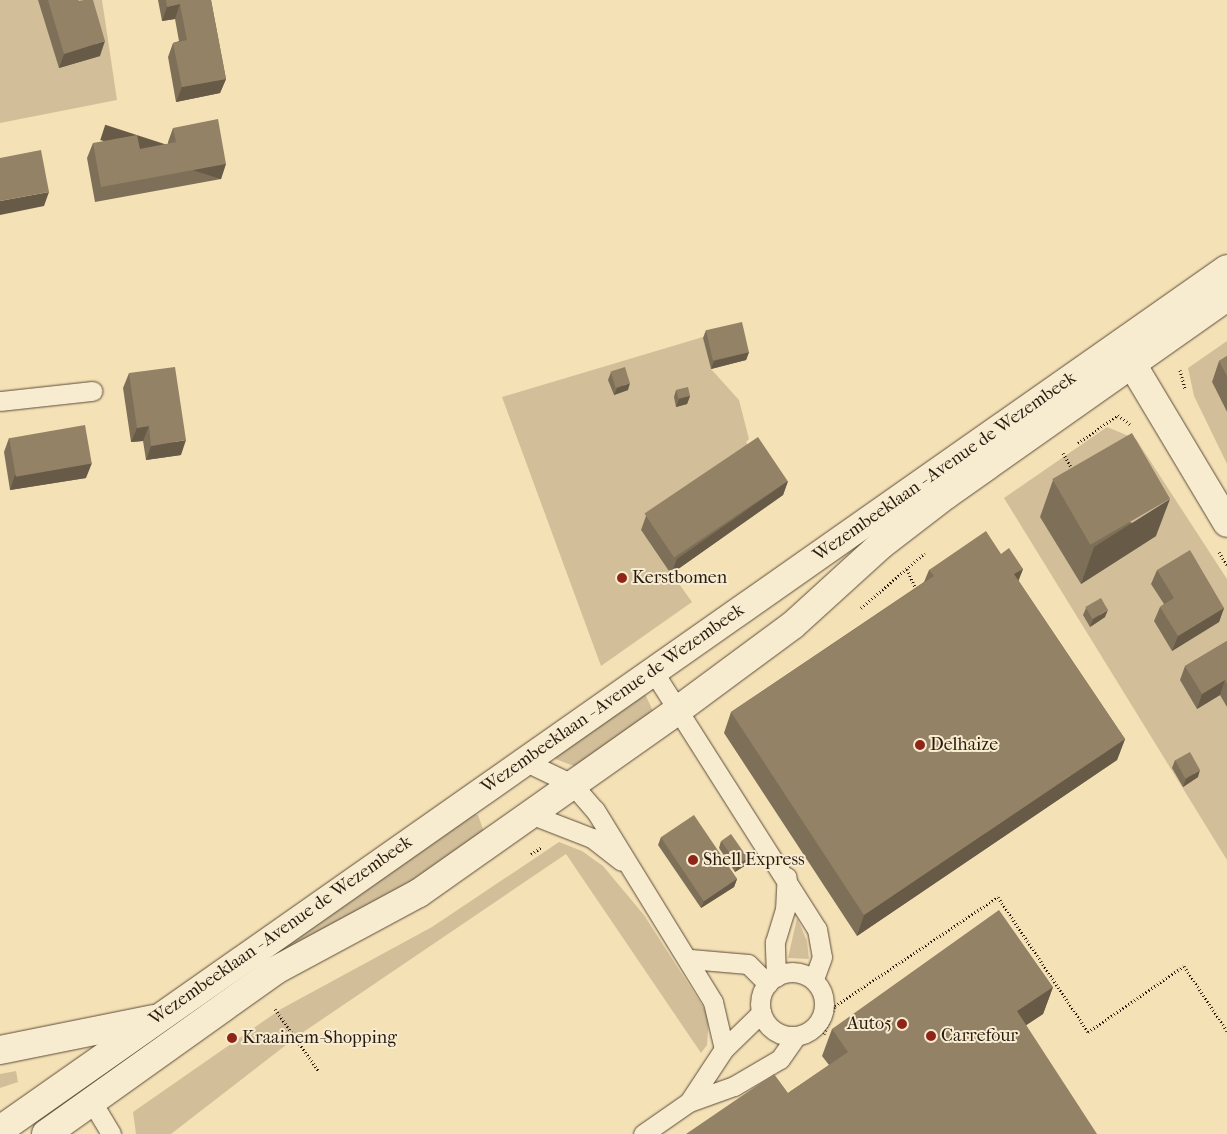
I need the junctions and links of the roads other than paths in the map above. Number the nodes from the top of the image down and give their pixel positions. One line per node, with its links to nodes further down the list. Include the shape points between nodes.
1 (1227, 268): 7 (main road, Wezembeeklaan - Avenue de Wezembeek)
2 (1227, 297): 3 (main road, Wezembeeklaan - Avenue de Wezembeek)
3 (1132, 364): 6 (main road); 8 (main road, Wezembeeklaan - Avenue de Wezembeek, via 888,539 793,625)
4 (92, 391): 5 (lane)
5 (0, 401)
6 (1227, 523)
7 (653, 671): 8 (lane); 9 (main road, Wezembeeklaan - Avenue de Wezembeek)
8 (678, 710): 10 (main road, Wezembeeklaan - Avenue de Wezembeek); 13 (lane)
9 (524, 761): 10 (lane); 19 (main road, Wezembeeklaan - Avenue de Wezembeek)
10 (572, 784): 11 (main road, Wezembeeklaan - Avenue de Wezembeek); 12 (lane, via 595,810)
11 (530, 814): 12 (lane, via 592,838); 23 (main road, Wezembeeklaan - Avenue de Wezembeek, via 419,894 276,970)
12 (630, 868): 14 (lane)
13 (786, 877): 15 (lane, via 822,942); 16 (lane, via 785,910 775,942)
14 (690, 959): 16 (lane, via 748,964); 17 (lane)
15 (814, 979): 16 (lane, via 797,972); 20 (lane, via 822,993 822,1015 807,1032)
16 (772, 980): 18 (lane)
17 (713, 1002): 18 (lane); 21 (lane)
18 (755, 1018): 20 (lane, via 773,1029); 21 (lane)
19 (154, 1019): 22 (main road); 25 (main road, Wezembeeklaan - Avenue de Wezembeek)
20 (796, 1036): 24 (lane, via 780,1058 734,1086)
21 (724, 1049): 24 (lane)
22 (0, 1050)
23 (92, 1102): 26 (main road, Wezembeeklaan - Avenue de Wezembeek); 27 (lane)
24 (689, 1102): 28 (lane)
25 (0, 1130)
26 (46, 1134)
27 (111, 1134)
28 (643, 1134)

